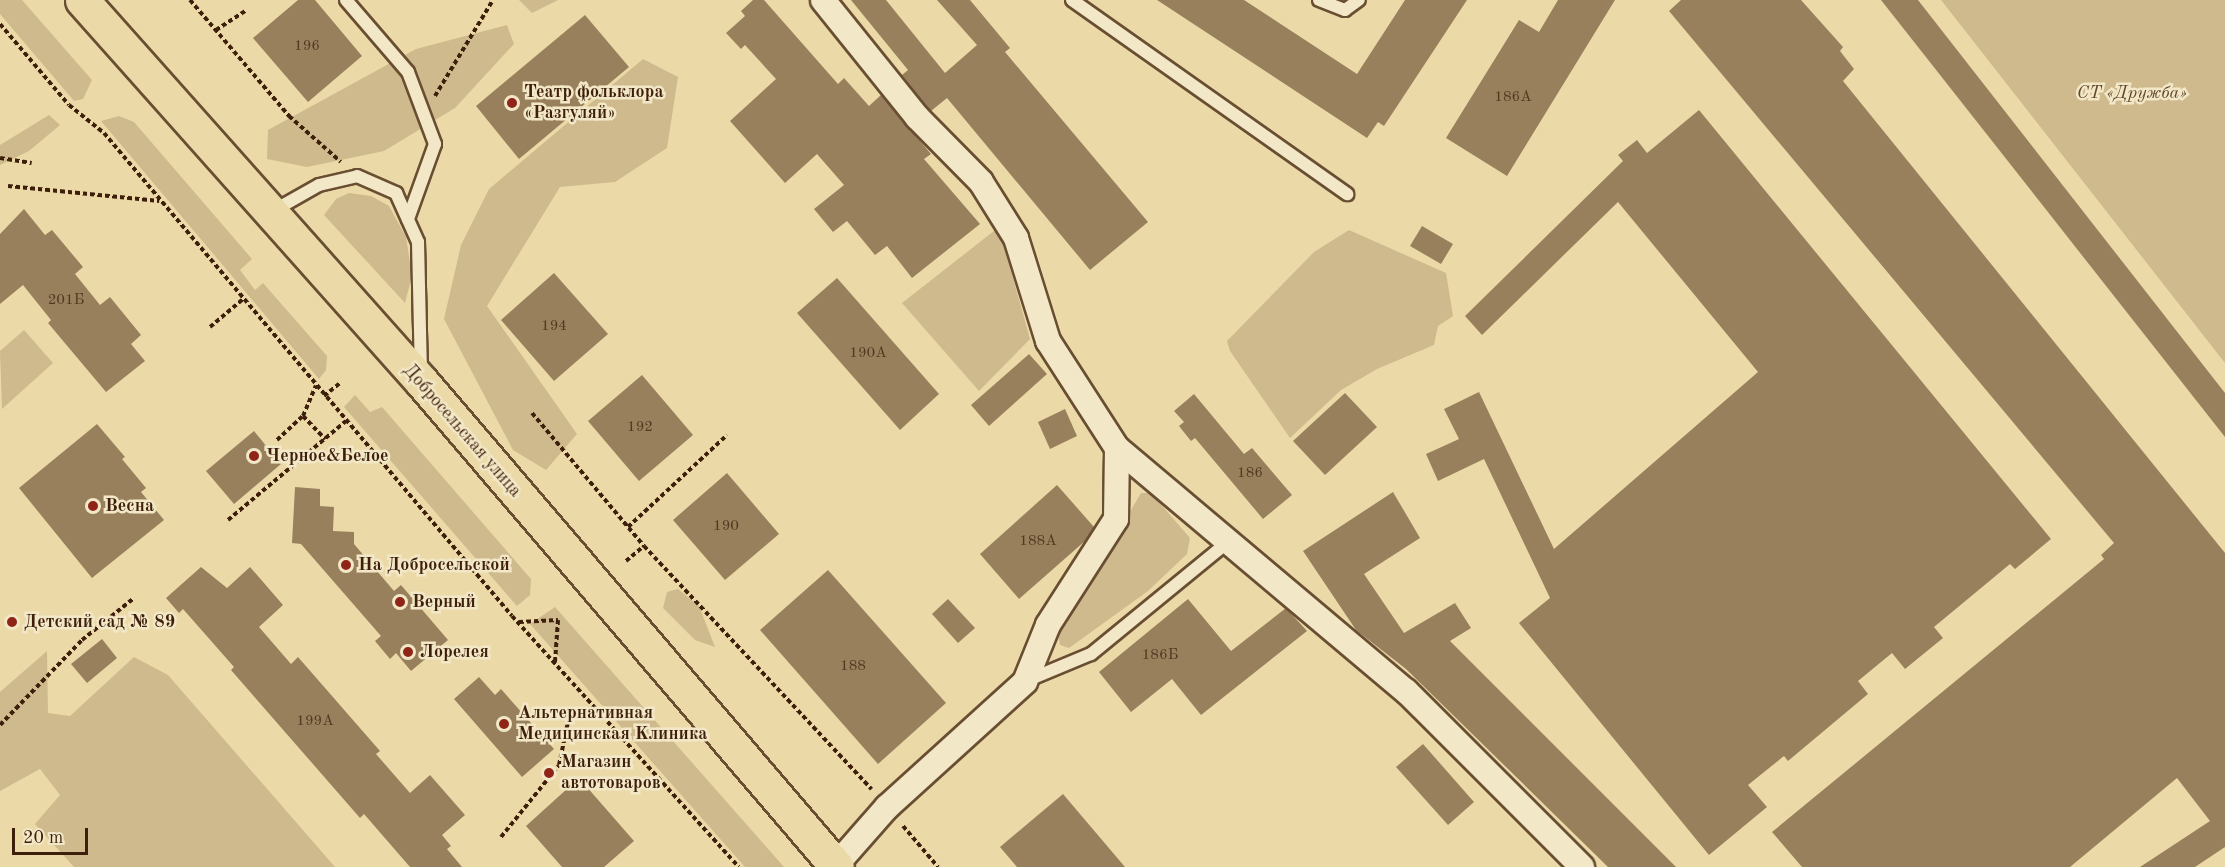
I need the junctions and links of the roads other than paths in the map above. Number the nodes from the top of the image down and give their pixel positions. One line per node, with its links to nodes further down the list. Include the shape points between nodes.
1 (82, 0): 8 (main road, Добросельская улица)
2 (346, 0): 9 (lane, via 408,72 435,144)
3 (823, 0): 11 (street, via 916,117 981,183 1016,238 1048,341)
4 (1072, 0): 7 (lane)
5 (1319, 0): 6 (lane, via 1345,10)
6 (1359, 0)
7 (1347, 194)
8 (268, 213): 9 (lane, via 319,185 357,176 396,193); 10 (main road, Добросельская улица)
9 (408, 219): 10 (lane, via 418,242)
10 (422, 382): 14 (main road, Добросельская улица)
11 (1117, 448): 12 (street); 13 (street, via 1116,519 1048,625)
12 (1228, 542): 13 (lane, via 1091,654); 15 (street, via 1406,692)
13 (1025, 682): 14 (street, via 887,807)
14 (837, 866)
15 (1582, 867)

